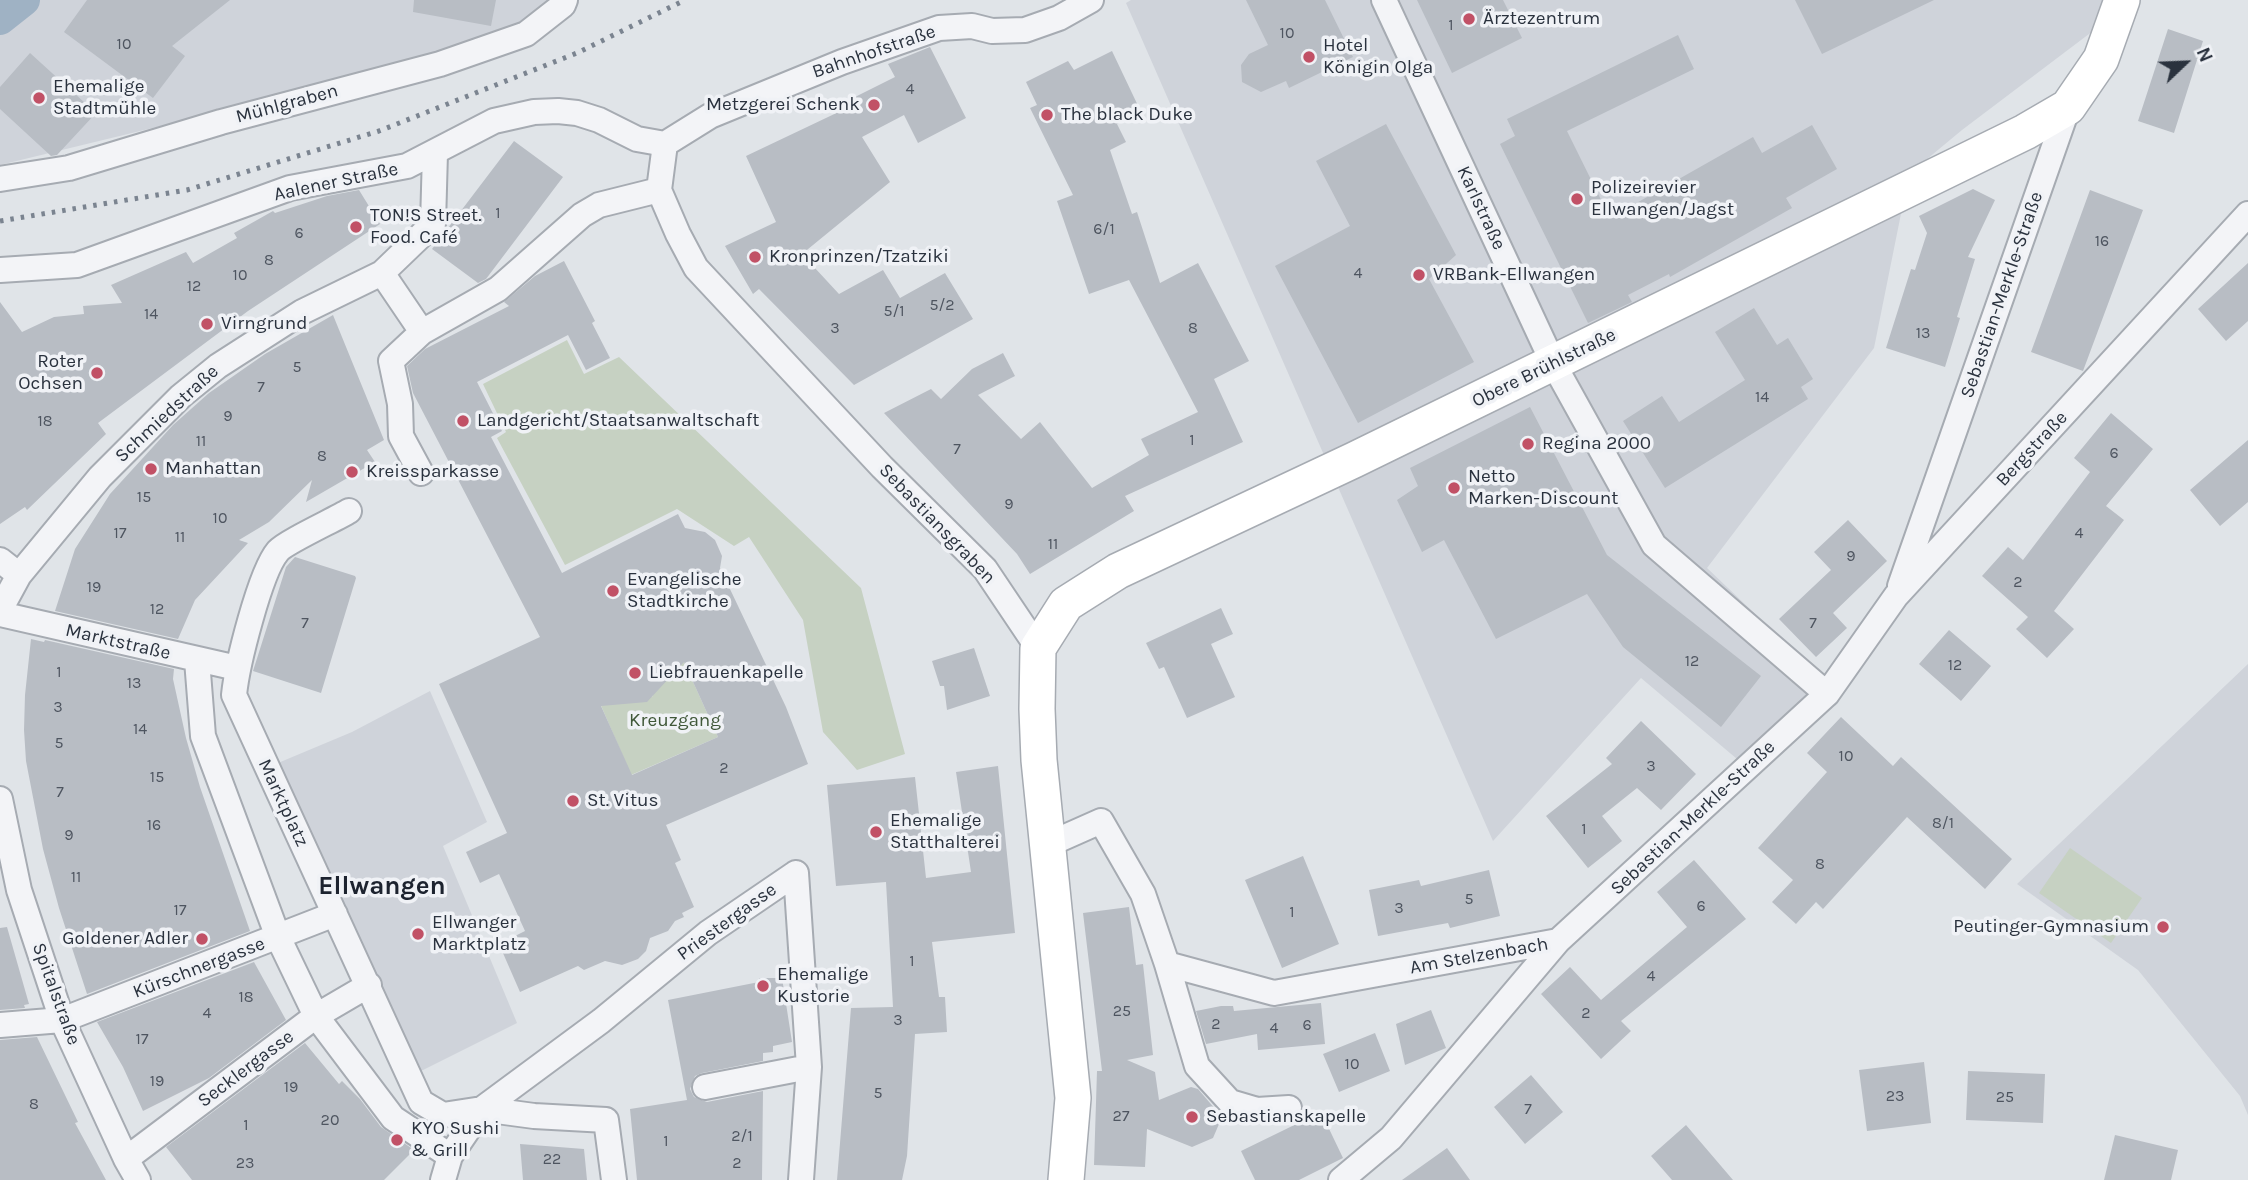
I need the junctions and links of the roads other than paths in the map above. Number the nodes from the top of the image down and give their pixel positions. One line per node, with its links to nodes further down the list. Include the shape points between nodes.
1 (1091, 0): 6 (street, Bahnhofstraße, via 1026,30 992,31 972,26 927,32 710,116)
2 (1384, 0): 14 (street, Karlstraße)
3 (2122, 0): 5 (street, Sebastian-Merkle-Straße, via 2101,59)
4 (564, 3): 8 (street, Mühlgraben, via 526,34 440,64 69,167)
5 (2068, 107): 14 (street, Obere Brühlstraße); 18 (street, Sebastian-Merkle-Straße)
6 (665, 144): 7 (street, Aalener Straße, via 558,111 494,121); 9 (street)
7 (435, 153): 11 (street, Aalener Straße, via 407,166 290,188 77,265); 12 (street, Schmiedstraße, via 433,224)
8 (0, 179)
9 (659, 190): 13 (street, via 598,205 498,289); 20 (street, Sebastiansgraben, via 696,268 882,467 985,569)
10 (2248, 214): 18 (street, Bergstraße)
11 (0, 270)
12 (383, 273): 13 (street); 17 (street, Schmiedstraße, via 302,312 218,366 181,396)
13 (422, 332): 15 (street, via 391,361 401,436)
14 (1553, 363): 20 (street, Obere Brühlstraße, via 1118,571 1066,604); 23 (street, Karlstraße, via 1654,545)
15 (421, 473)
16 (349, 511): 22 (street, Marktplatz, via 279,550 263,581)
17 (10, 568): 19 (street, Schmiedstraße)
18 (1896, 596): 23 (street, Bergstraße)
19 (0, 612): 21 (street, Marktstraße)
20 (1038, 648): 25 (street, via 1039,760)
21 (197, 660): 22 (street, Marktstraße); 27 (street, via 203,736)
22 (237, 668): 26 (street, Marktplatz, via 234,695)
23 (1827, 694): 28 (street, Sebastian-Merkle-Straße)
24 (0, 799): 32 (street, Spitalstraße, via 19,890)
25 (1047, 845): 29 (street, via 1101,821 1143,894); 43 (street, via 1073,1098)
26 (335, 914): 27 (street, Kürschnergasse); 30 (street, Marktplatz)
27 (278, 937): 31 (street); 32 (street, Kürschnergasse)
28 (1558, 942): 29 (street, Am Stelzenbach, via 1274,993); 44 (street, Am Stelzenbach, via 1391,1138)
29 (1167, 964): 36 (street, via 1196,1066 1230,1102 1257,1110)
30 (369, 985): 31 (street, Secklergasse); 37 (street, Marktplatz, via 421,1102 443,1115)
31 (316, 1016): 38 (street, via 393,1118); 39 (street, Secklergasse)
32 (62, 1020): 33 (street, Kürschnergasse); 39 (street, Spitalstraße)
33 (0, 1025)
34 (809, 1067): 35 (street); 37 (street, Priestergasse, via 796,873 708,933 601,1021); 42 (street, Priestergasse)
35 (705, 1087)
36 (1289, 1108)
37 (482, 1109): 38 (street); 41 (street, Marktplatz, via 606,1120)
38 (450, 1156): 40 (street)
39 (132, 1170)
40 (443, 1180)
41 (614, 1180)
42 (801, 1180)
43 (1066, 1180)
44 (1341, 1180)

